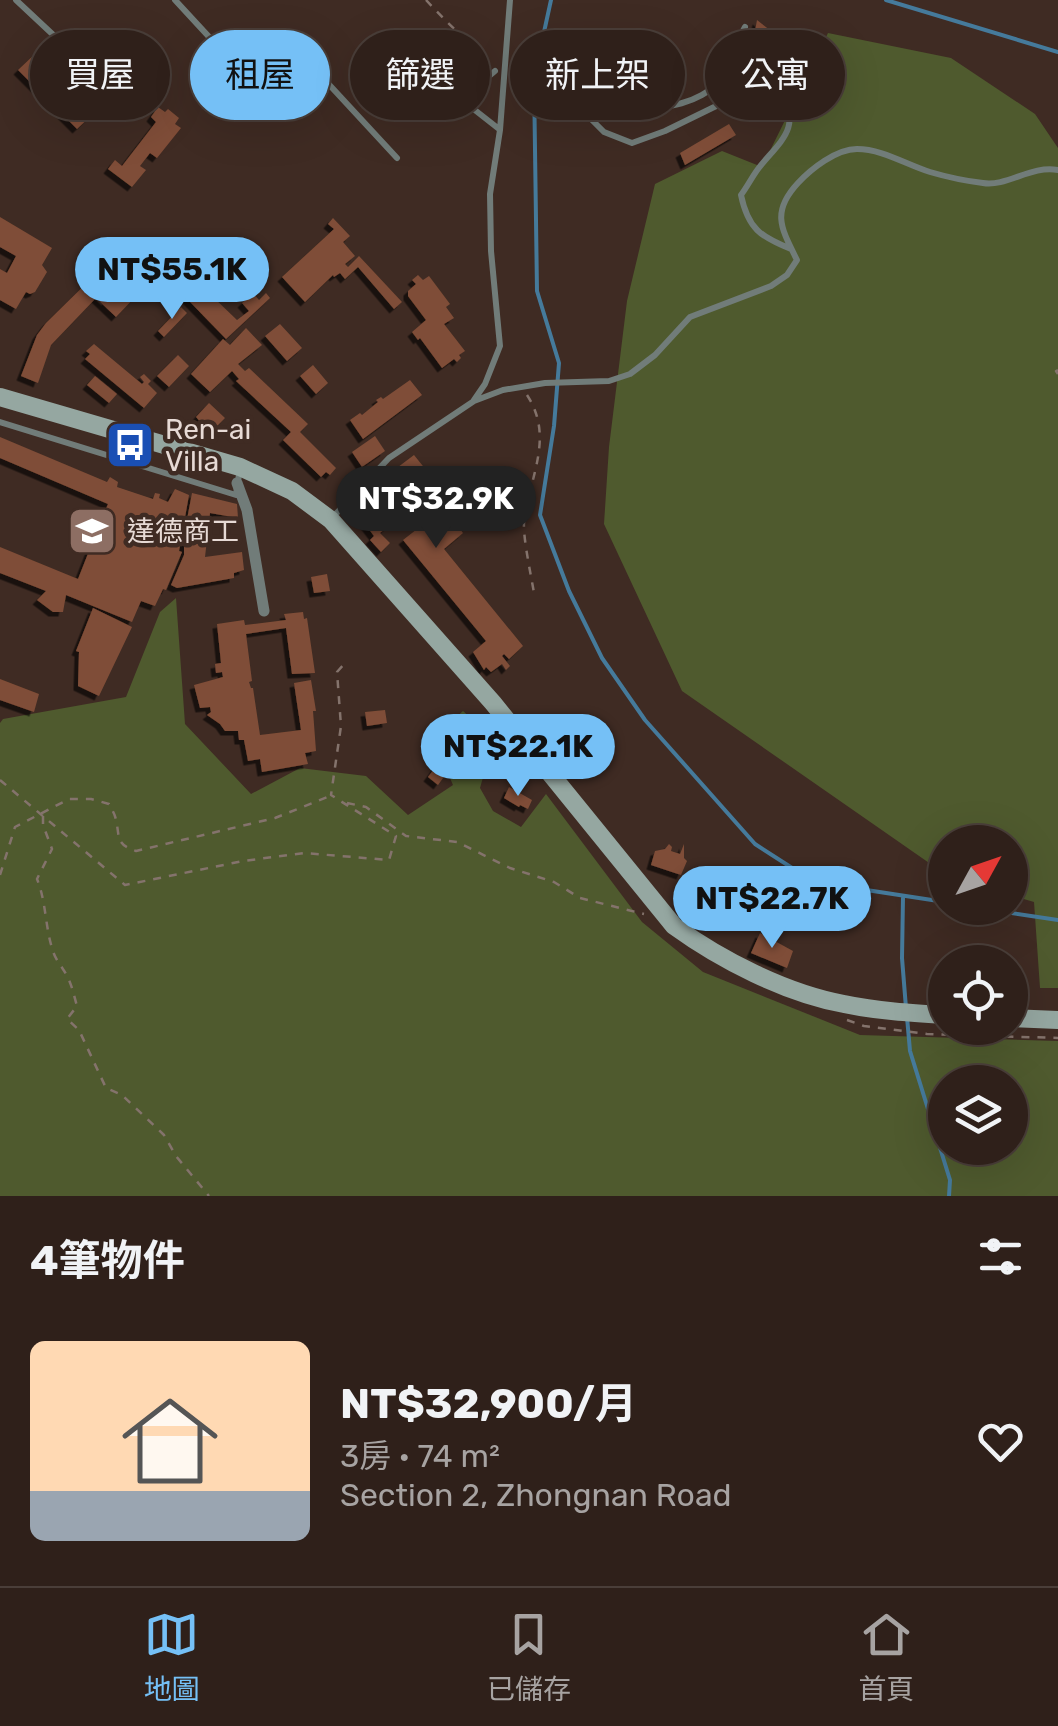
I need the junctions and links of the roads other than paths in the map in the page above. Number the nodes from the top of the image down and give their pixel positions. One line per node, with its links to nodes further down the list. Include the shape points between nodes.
1 (16, 0): 5 (lane)
2 (175, 0): 8 (lane, via 271,104 311,66)
3 (510, 0): 7 (lane)
4 (745, 27): 10 (lane, via 713,88 659,108 642,104 592,63 578,85 582,109 604,132 632,143 749,90 768,88 788,110 786,136 741,196 762,238)
5 (48, 30)
6 (494, 71): 7 (lane, via 463,98)
7 (500, 130): 12 (lane, via 490,194 500,346)
8 (397, 158)
9 (1058, 170): 10 (lane, via 988,184 876,152 844,150 784,200 779,218)
10 (791, 248): 12 (lane, via 796,260 787,275 690,318 630,374 503,390)
11 (0, 397): 14 (main road)
12 (474, 401): 15 (lane, via 389,458)
13 (0, 422): 14 (lane, via 236,495)
14 (239, 475): 15 (main road, via 292,490); 16 (street)
15 (330, 520): 17 (main road, via 493,703 674,926 799,992)
16 (264, 611)
17 (928, 1013)
18 (1028, 1019): 19 (main road)
19 (1058, 1020)

